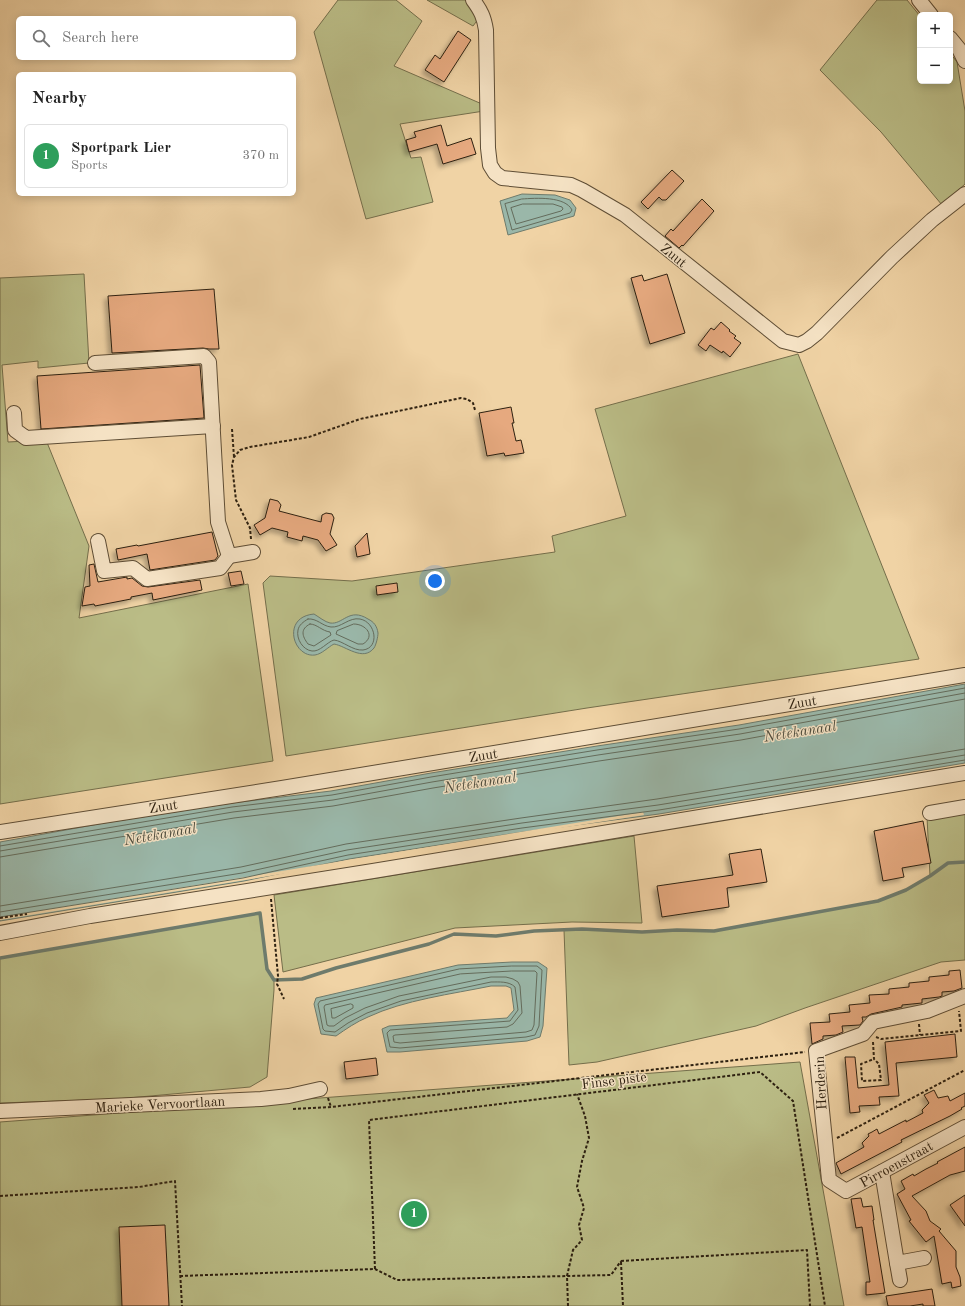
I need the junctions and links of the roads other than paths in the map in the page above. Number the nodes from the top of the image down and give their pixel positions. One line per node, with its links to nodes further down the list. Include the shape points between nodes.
1 (473, 0): 6 (street, Zuut, via 481,11 486,30 488,148 490,165 495,173 506,179 571,185 625,215 783,341 799,345 817,333 932,220)
2 (919, 0): 3 (street)
3 (929, 12)
4 (953, 42): 5 (street)
5 (965, 61)
6 (965, 194)
7 (96, 364): 9 (street, via 204,356 209,362)
8 (14, 413): 9 (street, via 15,430 26,438)
9 (213, 426): 12 (street, via 218,522)
10 (98, 540): 12 (street, via 104,571 133,568 147,580 220,568)
11 (253, 552): 12 (street)
12 (229, 556)
13 (965, 675): 17 (street, Zuut)
14 (965, 773): 18 (street, via 90,916)
15 (965, 806): 16 (street)
16 (930, 813)
17 (0, 832)
18 (0, 933)
19 (962, 997): 24 (street, Herderin, via 926,1011 873,1022 863,1034 816,1051)
20 (320, 1089): 21 (street, Marieke Vervoortlaan, via 261,1099)
21 (0, 1111)
22 (965, 1127): 23 (street, Pirroenstraat)
23 (882, 1172): 24 (street, Pirroenstraat, via 846,1192); 26 (street)
24 (828, 1180)
25 (924, 1258): 26 (street)
26 (897, 1263): 27 (street)
27 (900, 1280)

